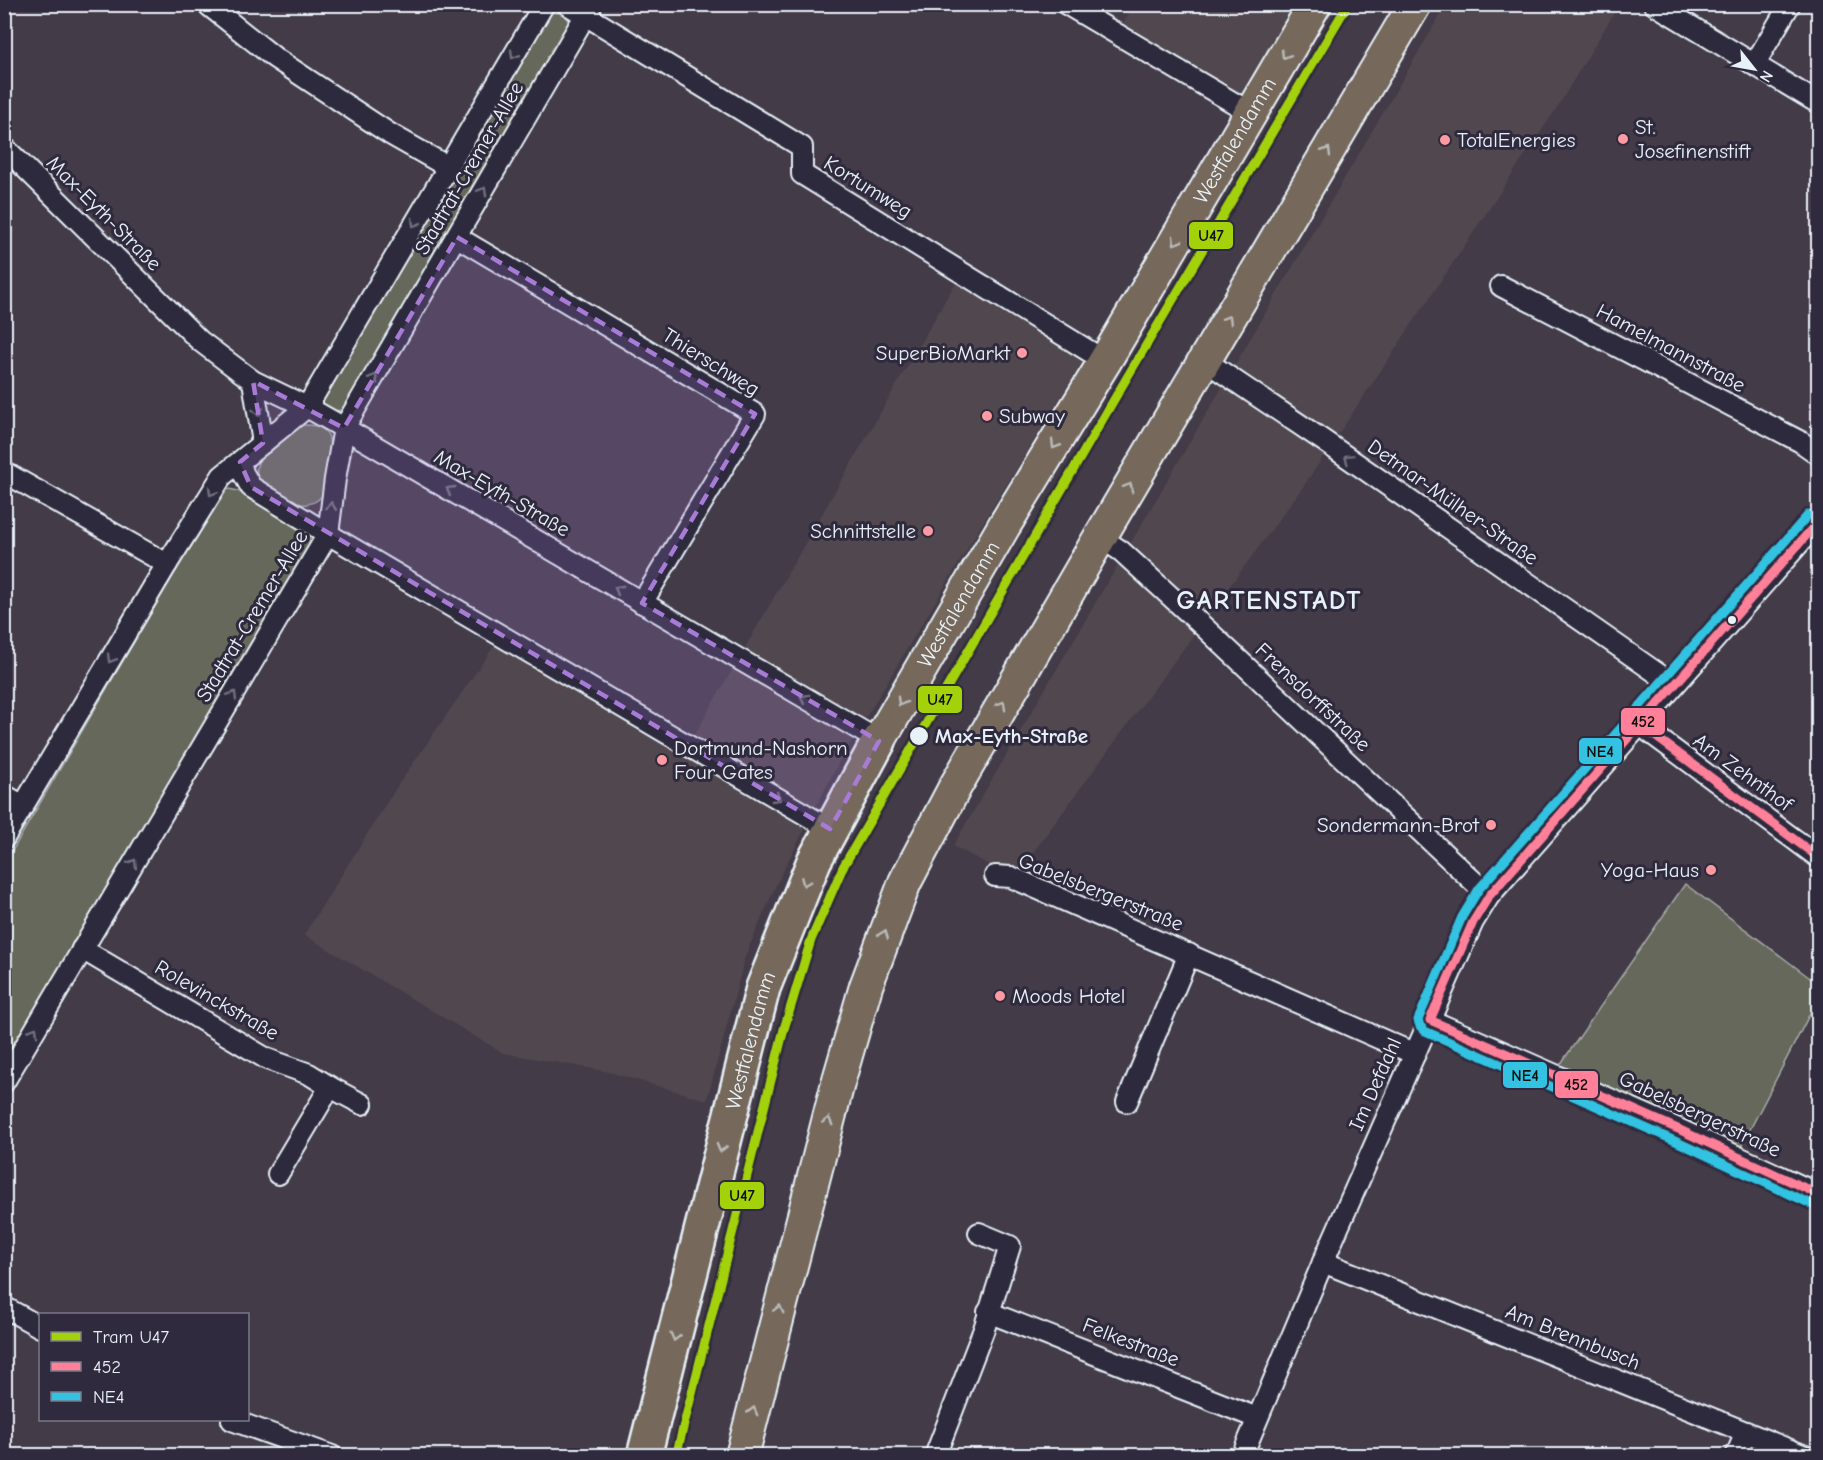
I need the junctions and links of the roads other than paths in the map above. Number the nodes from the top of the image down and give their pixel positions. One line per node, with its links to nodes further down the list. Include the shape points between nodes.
1 (207, 4): 14 (street, via 275,58)
2 (544, 4): 14 (street, Stadtrat-Cremer-Allee, one-way to 14)
3 (567, 4): 9 (street, Kortumweg)
4 (1066, 4): 12 (street)
5 (1315, 4): 12 (main road, Westfalendamm, one-way to 12)
6 (1415, 4): 17 (main road, one-way to 6)
7 (1654, 4): 10 (street)
8 (1790, 4): 10 (street)
9 (589, 10): 15 (street, Stadtrat-Cremer-Allee, one-way to 9); 18 (street, Kortumweg, via 802,147 802,174)
10 (1754, 64): 11 (street)
11 (1818, 103)
12 (1251, 113): 18 (main road, Westfalendamm, one-way to 18)
13 (4, 147): 19 (street, Max-Eyth-Straße, via 200,341)
14 (448, 167): 20 (street, Stadtrat-Cremer-Allee, one-way to 20)
15 (457, 237): 21 (street, Stadtrat-Cremer-Allee, one-way to 15); 30 (street, Thierschweg, via 755,414)
16 (1501, 286): 23 (street, Hamelmannstraße)
17 (1204, 360): 28 (main road, one-way to 17); 31 (street, Detmar-Mülher-Straße, one-way to 17)
18 (1105, 361): 33 (main road, Westfalendamm, one-way to 33)
19 (253, 381): 20 (street, Max-Eyth-Straße); 22 (street, one-way to 22)
20 (307, 407): 21 (street, Max-Eyth-Straße); 22 (street, Stadtrat-Cremer-Allee)
21 (344, 428): 27 (street, Stadtrat-Cremer-Allee, one-way to 21); 30 (street, Max-Eyth-Straße, one-way to 21)
22 (263, 443): 24 (street, Stadtrat-Cremer-Allee)
23 (1818, 454)
24 (240, 462): 27 (street, via 251,487); 29 (street, Stadtrat-Cremer-Allee, one-way to 29, via 222,476)
25 (4, 472): 29 (street)
26 (1818, 522): 31 (street, Im Defdahl)
27 (328, 534): 36 (street, one-way to 36); 41 (street, Stadtrat-Cremer-Allee, one-way to 27)
28 (1100, 537): 40 (street, Frensdorffstraße, via 1179,603); 61 (main road, one-way to 28, via 838,1083 887,927 926,839)
29 (167, 564): 35 (street, Stadtrat-Cremer-Allee, one-way to 35)
30 (642, 603): 33 (street, Max-Eyth-Straße, one-way to 30)
31 (1674, 686): 32 (street, Im Defdahl)
32 (1640, 725): 38 (street, Am Zehnthof); 40 (street, Im Defdahl)
33 (879, 741): 36 (highway, Westfalendamm)
34 (4, 795): 35 (street)
35 (23, 807): 37 (street, Stadtrat-Cremer-Allee)
36 (830, 829): 59 (highway, Westfalendamm, one-way to 59, via 763,988)
37 (4, 838)
38 (1818, 857)
39 (995, 876): 42 (street, Gabelsbergerstraße, via 1011,877)
40 (1489, 896): 43 (street, Im Defdahl, via 1473,922)
41 (82, 949): 45 (street, Stadtrat-Cremer-Allee, one-way to 41); 46 (street, Rolevinckstraße, via 267,1059 309,1074)
42 (1189, 954): 44 (street, Gabelsbergerstraße); 47 (street, Gabelsbergerstraße)
43 (1430, 1020): 44 (street, Im Defdahl); 50 (street, Gabelsbergerstraße)
44 (1415, 1054): 52 (street, Im Defdahl)
45 (4, 1082)
46 (330, 1087): 48 (street, Rolevinckstraße); 49 (street)
47 (1126, 1102)
48 (362, 1104)
49 (278, 1174)
50 (1818, 1194)
51 (979, 1233): 54 (street, via 1010,1246)
52 (1323, 1262): 56 (street, Im Defdahl); 58 (street, Am Brennbusch)
53 (4, 1307): 55 (street)
54 (988, 1312): 56 (street, Felkestraße); 62 (street)
55 (39, 1326)
56 (1257, 1418): 63 (street, Im Defdahl)
57 (238, 1421): 60 (street)
58 (1746, 1432): 64 (street); 65 (street, Am Brennbusch)
59 (644, 1453)
60 (332, 1455)
61 (742, 1455)
62 (935, 1455)
63 (1242, 1455)
64 (1736, 1455)
65 (1805, 1455)

